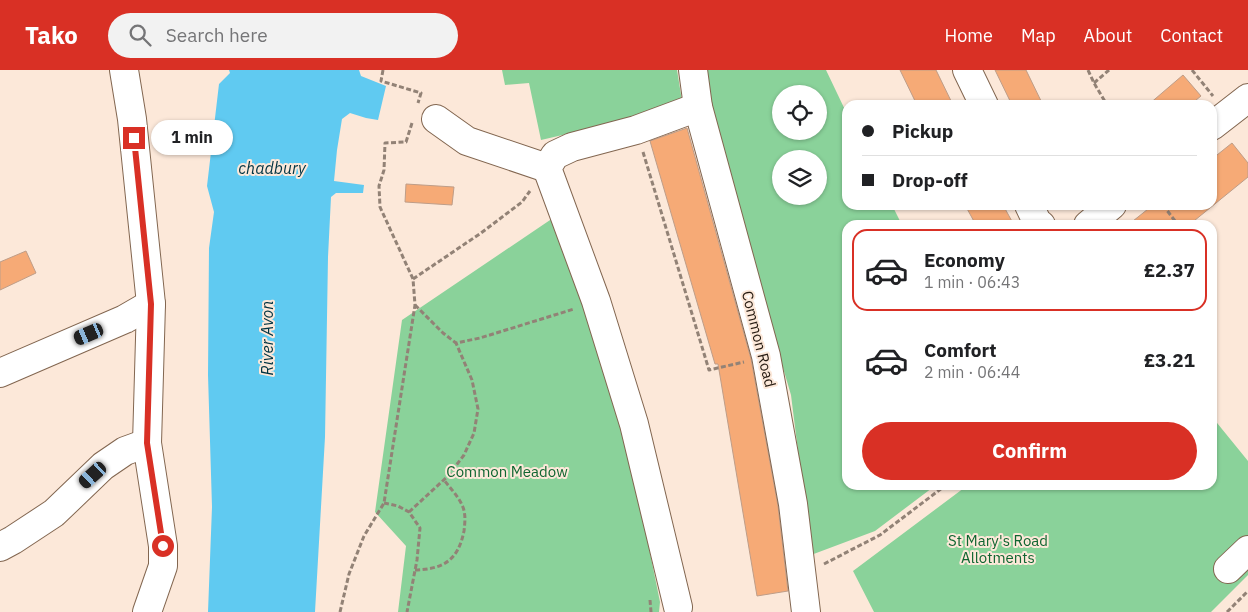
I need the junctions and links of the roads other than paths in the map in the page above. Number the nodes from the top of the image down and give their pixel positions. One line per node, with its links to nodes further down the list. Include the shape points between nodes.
1 (124, 70): 10 (street)
2 (692, 70): 5 (street, Common Road)
3 (967, 70): 4 (street)
4 (982, 100)
5 (698, 107): 7 (street, via 636,130 572,147 555,154); 19 (street, Common Road, via 766,356 793,504)
6 (422, 115): 7 (street, via 466,141)
7 (547, 168): 17 (street, via 596,301 634,424)
8 (1106, 210): 9 (street)
9 (1094, 220)
10 (151, 304): 11 (street); 12 (street)
11 (0, 373)
12 (147, 443): 13 (street, via 125,451 103,466 54,513); 16 (street, via 163,546 163,566)
13 (0, 547)
14 (1248, 550): 15 (street)
15 (1228, 569)
16 (149, 604): 18 (street)
17 (678, 607)
18 (130, 612)
19 (806, 612)

